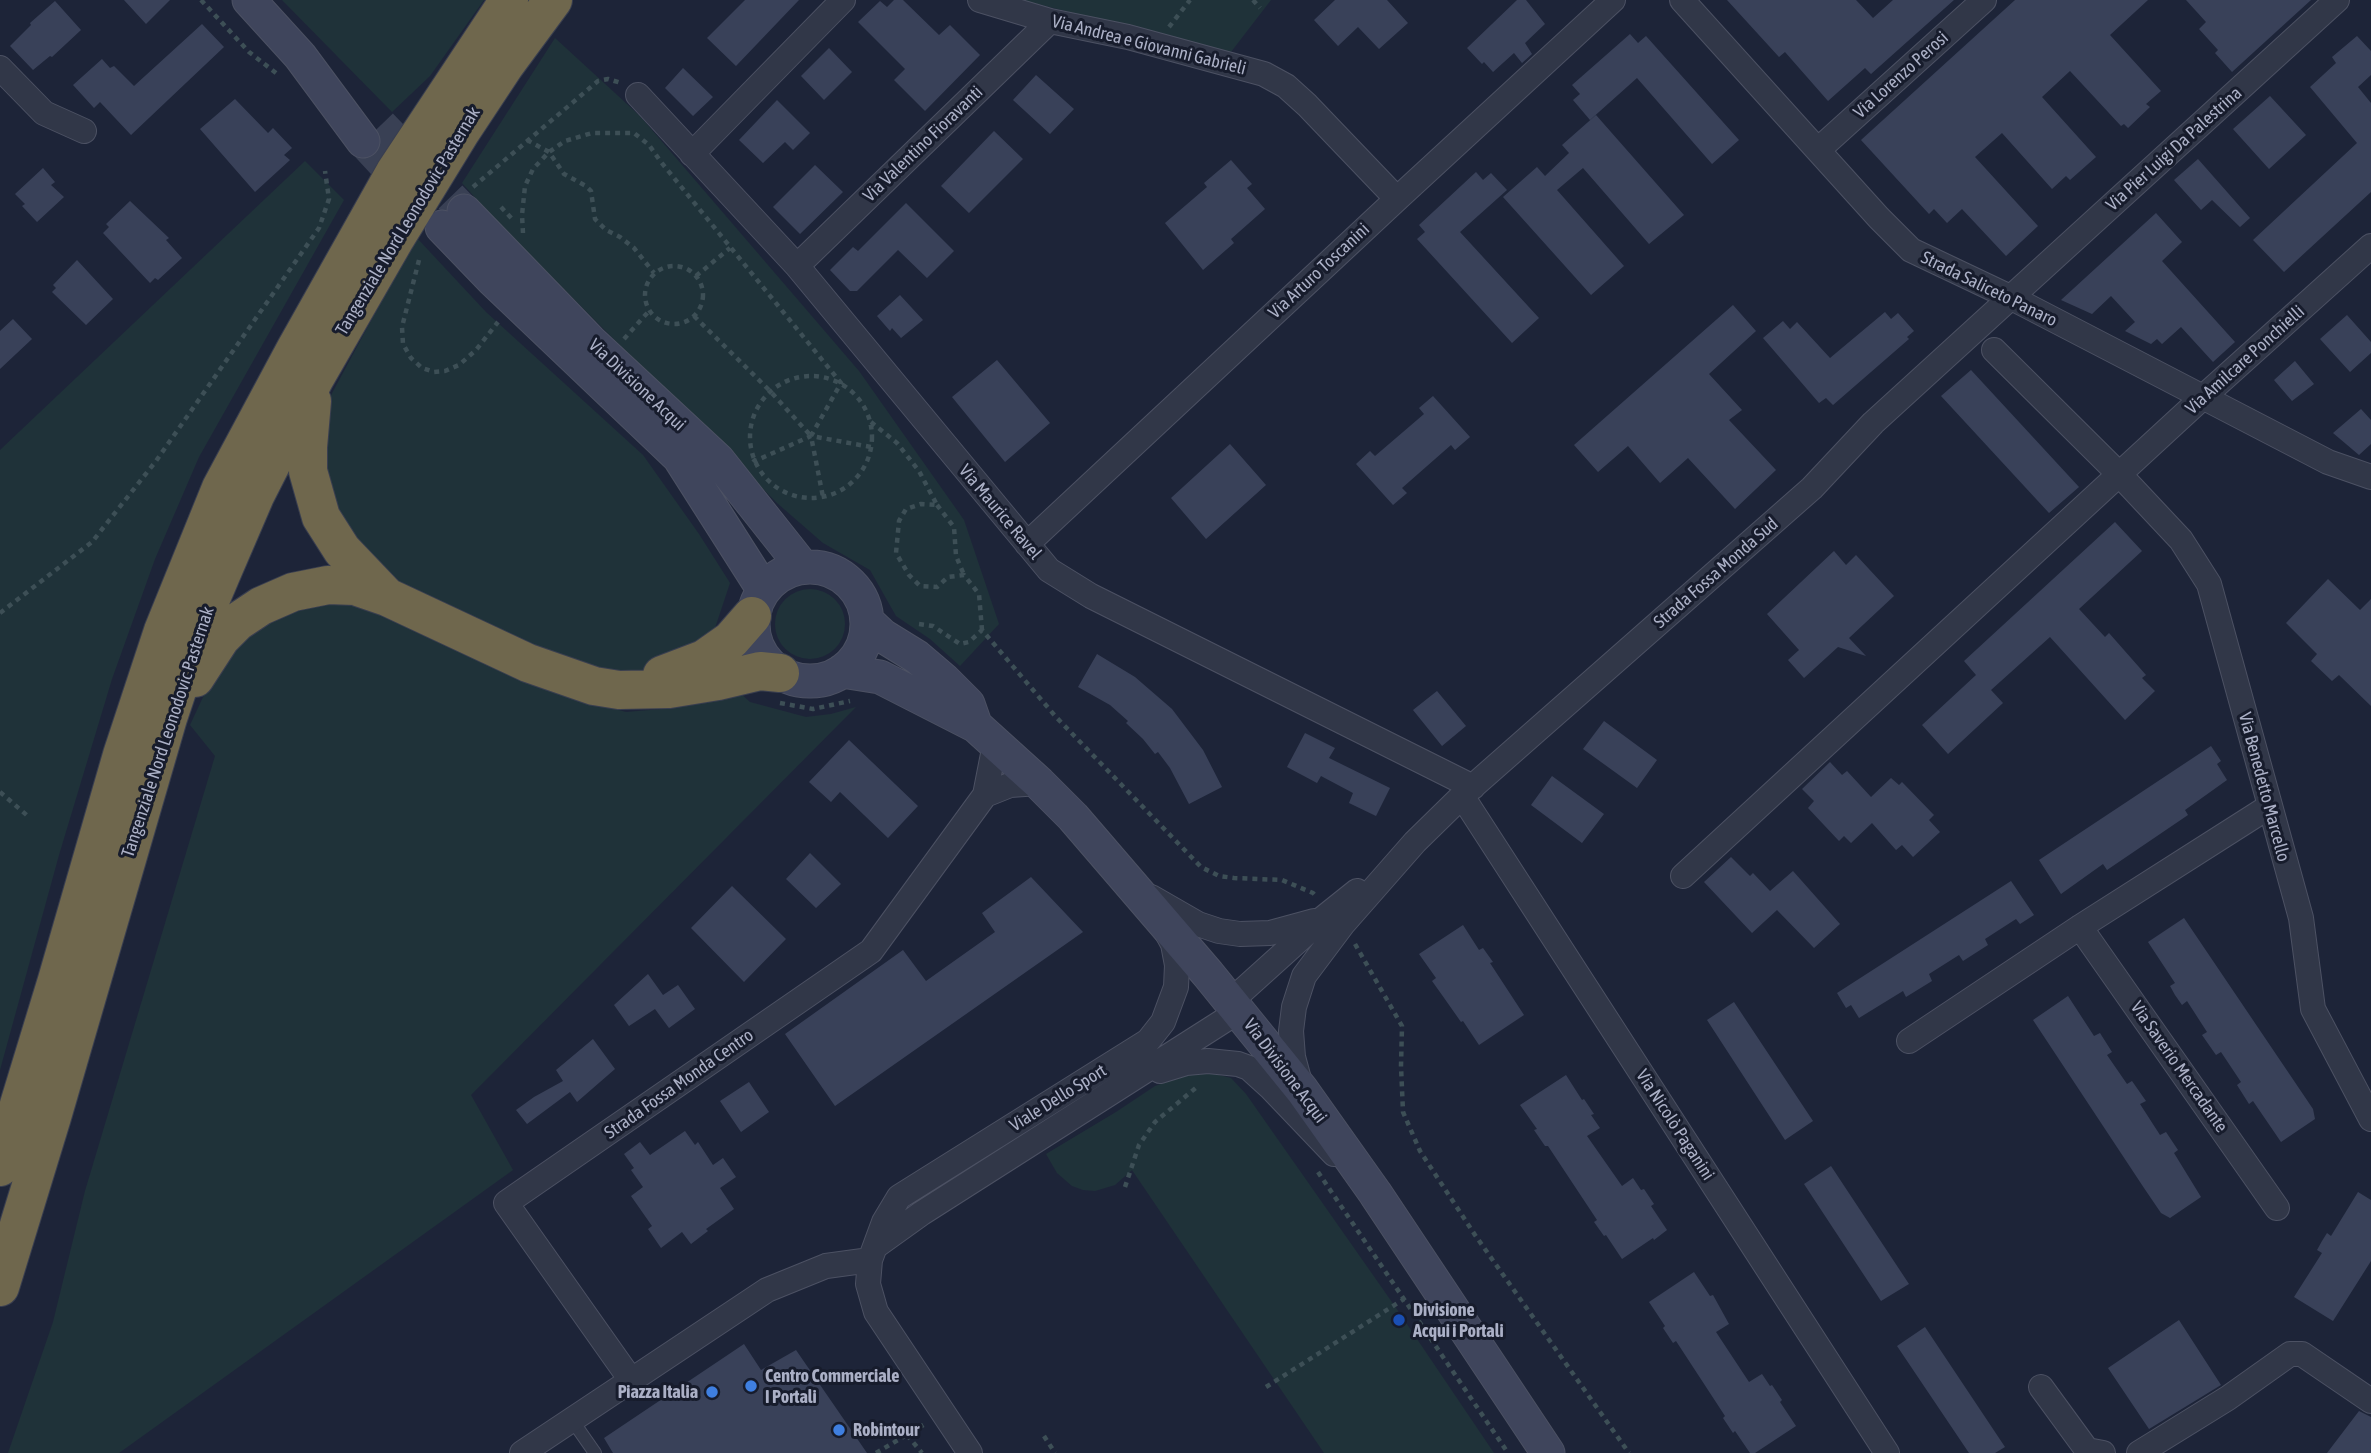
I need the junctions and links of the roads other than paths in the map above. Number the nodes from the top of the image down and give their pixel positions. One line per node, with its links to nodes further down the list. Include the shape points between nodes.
1 (249, 0): 14 (main road, via 292,67)
2 (509, 0): 50 (highway, Tangenziale Nord Leonodovic Pasternak, via 395,172 222,488 163,631 126,743)
3 (553, 0): 22 (highway, Tangenziale Nord Leonodovic Pasternak, via 460,133)
4 (843, 0): 16 (street)
5 (980, 0): 10 (street, Via Andrea e Giovanni Gabrieli)
6 (1614, 0): 17 (street, Via Arturo Toscanini)
7 (1682, 0): 15 (street, Strada Saliceto Panaro)
8 (1984, 0): 15 (street, Via Lorenzo Perosi)
9 (2337, 0): 20 (street, Via Pier Luigi Da Palestrina)
10 (1050, 21): 17 (street, Via Andrea e Giovanni Gabrieli, via 1264,74 1286,86); 19 (street, Via Valentino Fioravanti)
11 (0, 68): 13 (street, via 44,113)
12 (638, 95): 16 (street, Via Maurice Ravel)
13 (84, 131)
14 (372, 133)
15 (1818, 150): 20 (street, Strada Saliceto Panaro, via 1911,250)
16 (692, 155): 19 (street, Via Maurice Ravel)
17 (1396, 199): 26 (street, Via Arturo Toscanini)
18 (2371, 246): 23 (street, Via Amilcare Ponchielli)
19 (797, 266): 26 (street, Via Maurice Ravel)
20 (2010, 297): 23 (street, Strada Saliceto Panaro); 37 (street, Strada Fossa Monda Sud, via 1873,423 1812,488)
21 (1994, 350): 24 (street, Via Benedetto Marcello)
22 (315, 378): 28 (highway, via 308,471 317,506 342,550); 34 (highway, Tangenziale Nord Leonodovic Pasternak, via 221,575)
23 (2202, 398): 24 (street, Via Amilcare Ponchielli); 25 (street, Strada Saliceto Panaro, via 2328,461)
24 (2120, 475): 39 (street, Via Benedetto Marcello, via 2180,540 2209,584); 41 (street)
25 (2371, 477)
26 (1027, 544): 37 (street, Via Maurice Ravel, via 1049,570 1071,586)
27 (803, 566): 29 (main road, via 785,572); 29 (main road, Via Divisione Acqui, via 718,460 590,341 460,208 512,298 679,457); 30 (main road, via 820,567 847,579 863,601)
28 (387, 597): 33 (highway, via 528,663); 34 (highway, via 355,586 328,585 293,592 261,606 222,638)
29 (758, 603): 32 (main road, via 755,642); 33 (highway, via 731,640 704,659)
30 (868, 622): 31 (main road, via 861,651 852,663); 35 (main road, Via Divisione Acqui, via 944,680 968,704)
31 (850, 684): 32 (main road, via 794,680); 35 (main road, Via Divisione Acqui, via 880,677)
32 (778, 687): 33 (highway, via 760,671 669,689)
33 (618, 690)
34 (169, 718): 50 (highway, Tangenziale Nord Leonodovic Pasternak)
35 (984, 734): 36 (main road, Via Divisione Acqui); 38 (street, Strada Fossa Monda Centro, via 994,749)
36 (1039, 783): 38 (street, via 1010,785); 42 (main road, Via Divisione Acqui)
37 (1467, 792): 40 (street, Strada Fossa Monda Sud); 65 (street, Via Nicolò Paganini)
38 (985, 795): 57 (street, Strada Fossa Monda Centro, via 871,951 506,1203)
39 (2270, 806): 45 (street); 51 (street, Via Benedetto Marcello, via 2301,918 2313,1009)
40 (1415, 842): 44 (street, Strada Fossa Monda Sud); 49 (street, Strada Fossa Monda Sud, via 1304,976 1291,1031)
41 (1684, 876)
42 (1125, 878): 43 (main road, Via Divisione Acqui); 44 (street, via 1180,915 1219,931 1270,933)
43 (1160, 917): 46 (main road, Via Divisione Acqui); 55 (street, Viale Dello Sport, via 1172,944 1178,976 1158,1030 1133,1052 900,1197 884,1222)
44 (1322, 919): 46 (street, Strada Fossa Monda Sud)
45 (2080, 926): 47 (street); 54 (street, Via Saverio Mercadante)
46 (1235, 1006): 48 (street, Viale Dello Sport); 49 (main road, Via Divisione Acqui)
47 (1909, 1041)
48 (1127, 1084): 53 (street, Viale Dello Sport, via 1186,1063 1224,1061 1249,1068); 55 (street, Viale Dello Sport, via 922,1213)
49 (1301, 1090): 53 (main road, Via Divisione Acqui)
50 (35, 1113): 52 (highway, Tangenziale Nord Leonodovic Pasternak); 56 (highway, Tangenziale Nord Leonodovic Pasternak)
51 (2371, 1119)
52 (0, 1167)
53 (1375, 1194): 64 (main road, Via Divisione Acqui)
54 (2277, 1208)
55 (873, 1253): 57 (street, Viale Dello Sport, via 767,1290); 63 (street, Viale Dello Sport, via 868,1284 876,1312)
56 (0, 1287)
57 (631, 1380): 60 (street, Viale Dello Sport)
58 (2041, 1387): 66 (street, via 2087,1450)
59 (2371, 1401): 67 (street, via 2302,1354 2290,1354)
60 (572, 1420): 61 (street, Viale Dello Sport); 62 (lane)
61 (523, 1453)
62 (595, 1453)
63 (970, 1453)
64 (1548, 1453)
65 (1887, 1453)
66 (2103, 1453)
67 (2139, 1453)

